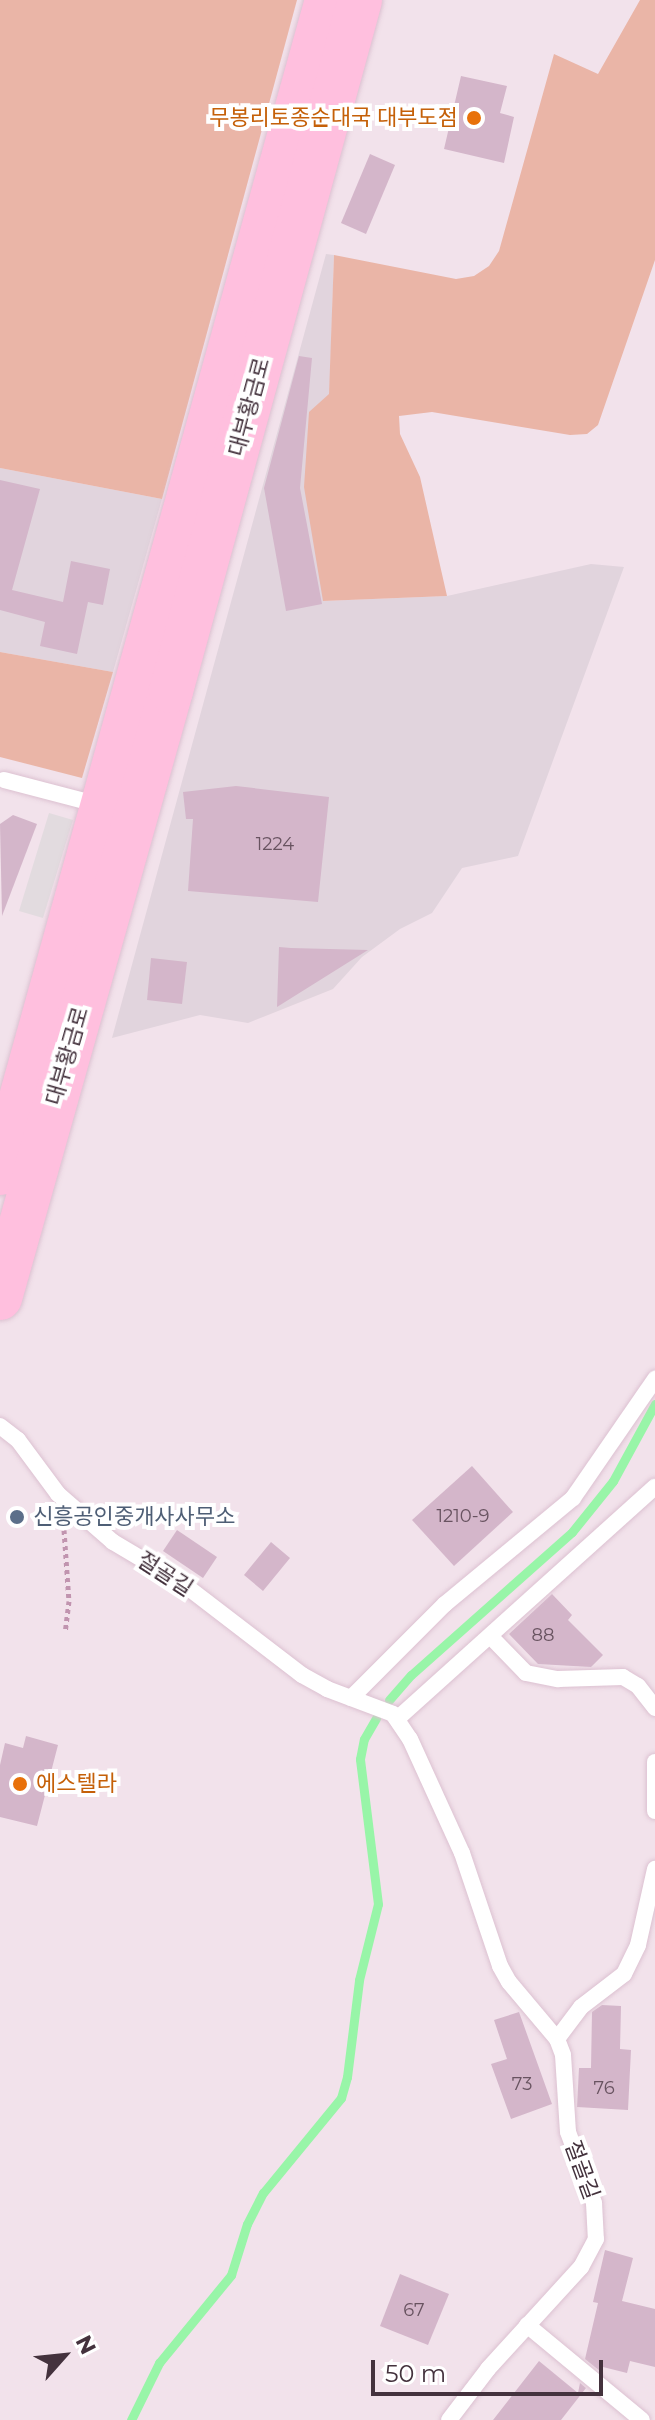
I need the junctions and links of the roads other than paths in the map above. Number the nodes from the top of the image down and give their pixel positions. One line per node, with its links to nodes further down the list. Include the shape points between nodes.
1 (327, 0): 4 (main road, 대부황금로)
2 (360, 0): 4 (main road, 대부황금로)
3 (4, 780): 4 (lane)
4 (120, 810): 5 (main road, 대부황금로); 6 (main road, 대부황금로)
5 (0, 1173)
6 (0, 1298)
7 (655, 1379): 11 (lane, via 573,1498 445,1604)
8 (0, 1426): 11 (lane, 절골길, via 18,1440 58,1494 113,1542 182,1583 281,1660)
9 (655, 1487): 10 (lane)
10 (491, 1637): 12 (lane, via 526,1673 558,1679 623,1677); 13 (lane)
11 (351, 1698): 13 (lane, 절골길, via 381,1707)
12 (655, 1708)
13 (397, 1719): 17 (lane, 절골길, via 462,1853 500,1966)
14 (655, 1762): 15 (lane)
15 (655, 1811)
16 (655, 1869): 17 (lane, via 638,1945 624,1974 581,2007)
17 (557, 2039): 18 (lane, 절골길, via 563,2055 568,2132 598,2227 581,2267)
18 (527, 2325): 19 (lane, 절골길); 20 (lane)
19 (449, 2420)
20 (642, 2420)

